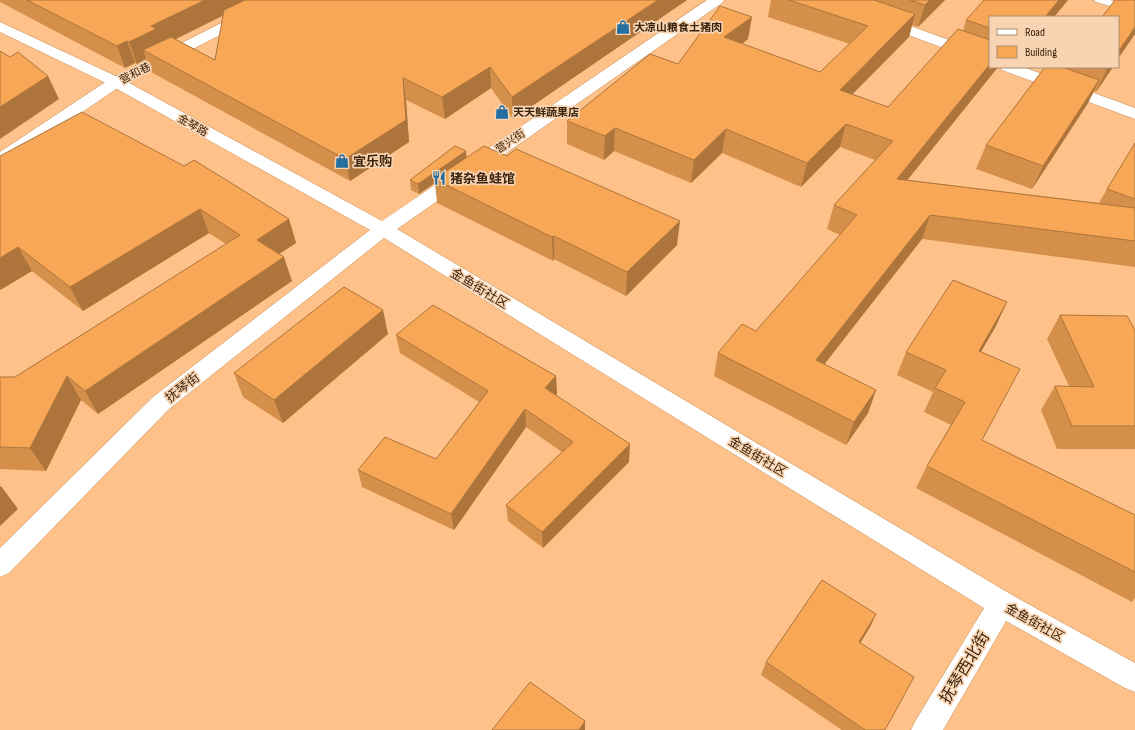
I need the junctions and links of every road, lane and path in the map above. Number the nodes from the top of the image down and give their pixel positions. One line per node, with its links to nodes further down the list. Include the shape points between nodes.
1 (278, 0): 9 (street, 营和巷)
2 (717, 0): 12 (street, 营兴街)
3 (826, 0): 7 (street)
4 (1099, 0): 5 (lane)
5 (1135, 10)
6 (0, 26): 9 (street, 金琴路)
7 (989, 60)
8 (1011, 68): 10 (street)
9 (116, 82): 11 (street, 营和巷); 12 (street, 金琴路)
10 (1134, 112)
11 (0, 160)
12 (383, 229): 13 (street, 抚琴街, via 161,403); 14 (street, 金鱼街社区)
13 (0, 566)
14 (1002, 604): 15 (street, 金鱼街社区); 16 (street, 抚琴西北街)
15 (1135, 678)
16 (926, 730)

